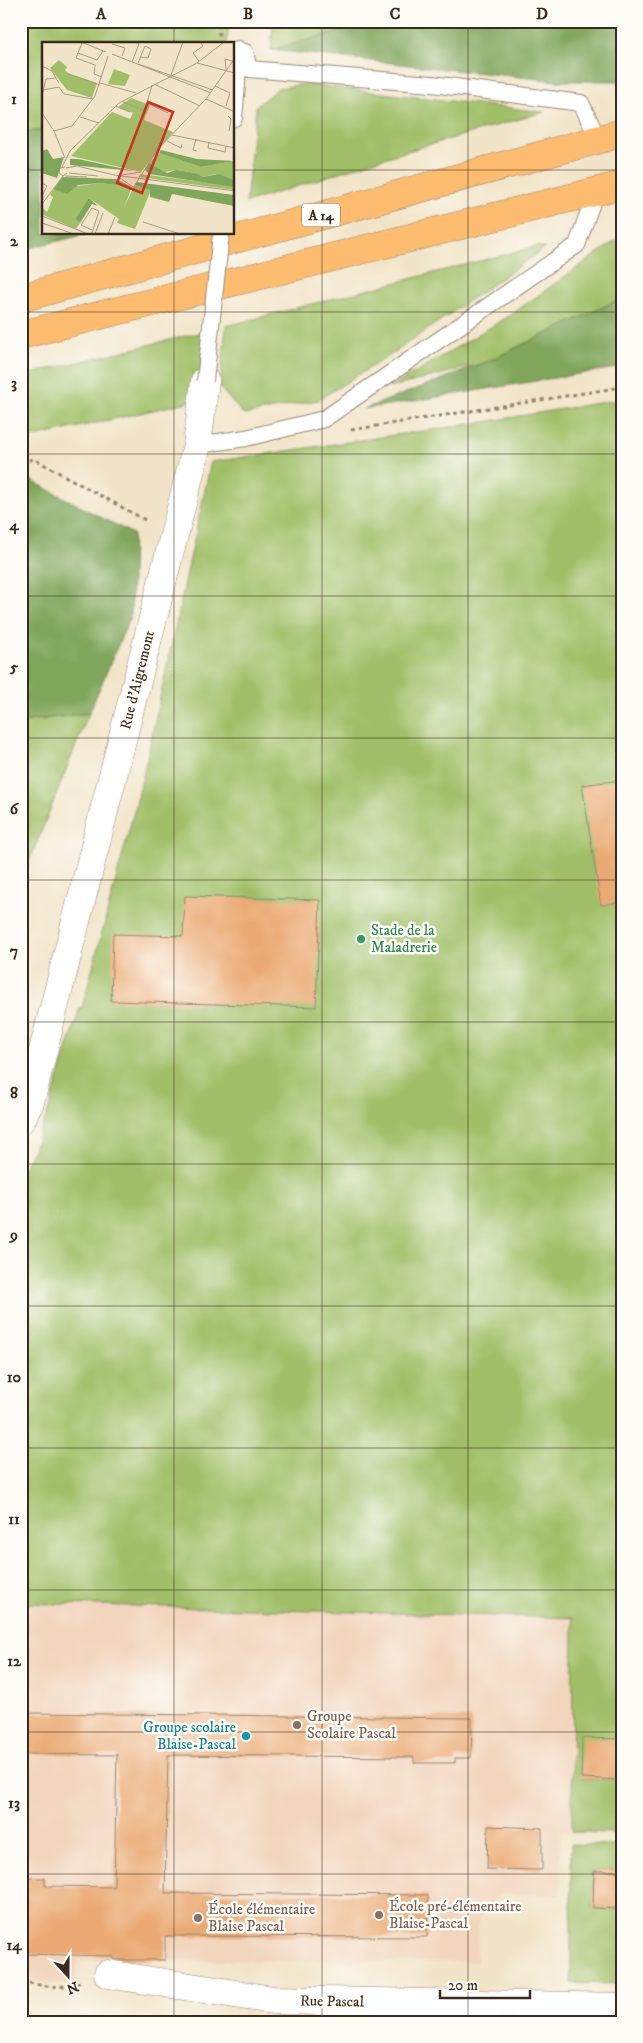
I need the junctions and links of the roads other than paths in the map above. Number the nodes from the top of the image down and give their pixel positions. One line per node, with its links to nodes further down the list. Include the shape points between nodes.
1 (235, 107): 2 (lane, via 242,51 249,69 432,84 581,103)
2 (610, 136): 6 (highway, A 14)
3 (622, 185): 4 (highway)
4 (596, 191): 7 (highway); 9 (lane, via 577,245 324,419 246,438)
5 (221, 235): 8 (lane, Rue d'Aigremont, bridge)
6 (21, 298)
7 (21, 335)
8 (205, 381): 9 (street, Rue d'Aigremont)
9 (197, 445): 10 (street, Rue d'Aigremont, via 30,1102)
10 (21, 1120)
11 (108, 1974): 13 (street, Rue Pascal, via 273,2000)
12 (622, 2007): 13 (street, Rue Pascal)
13 (558, 2014)

